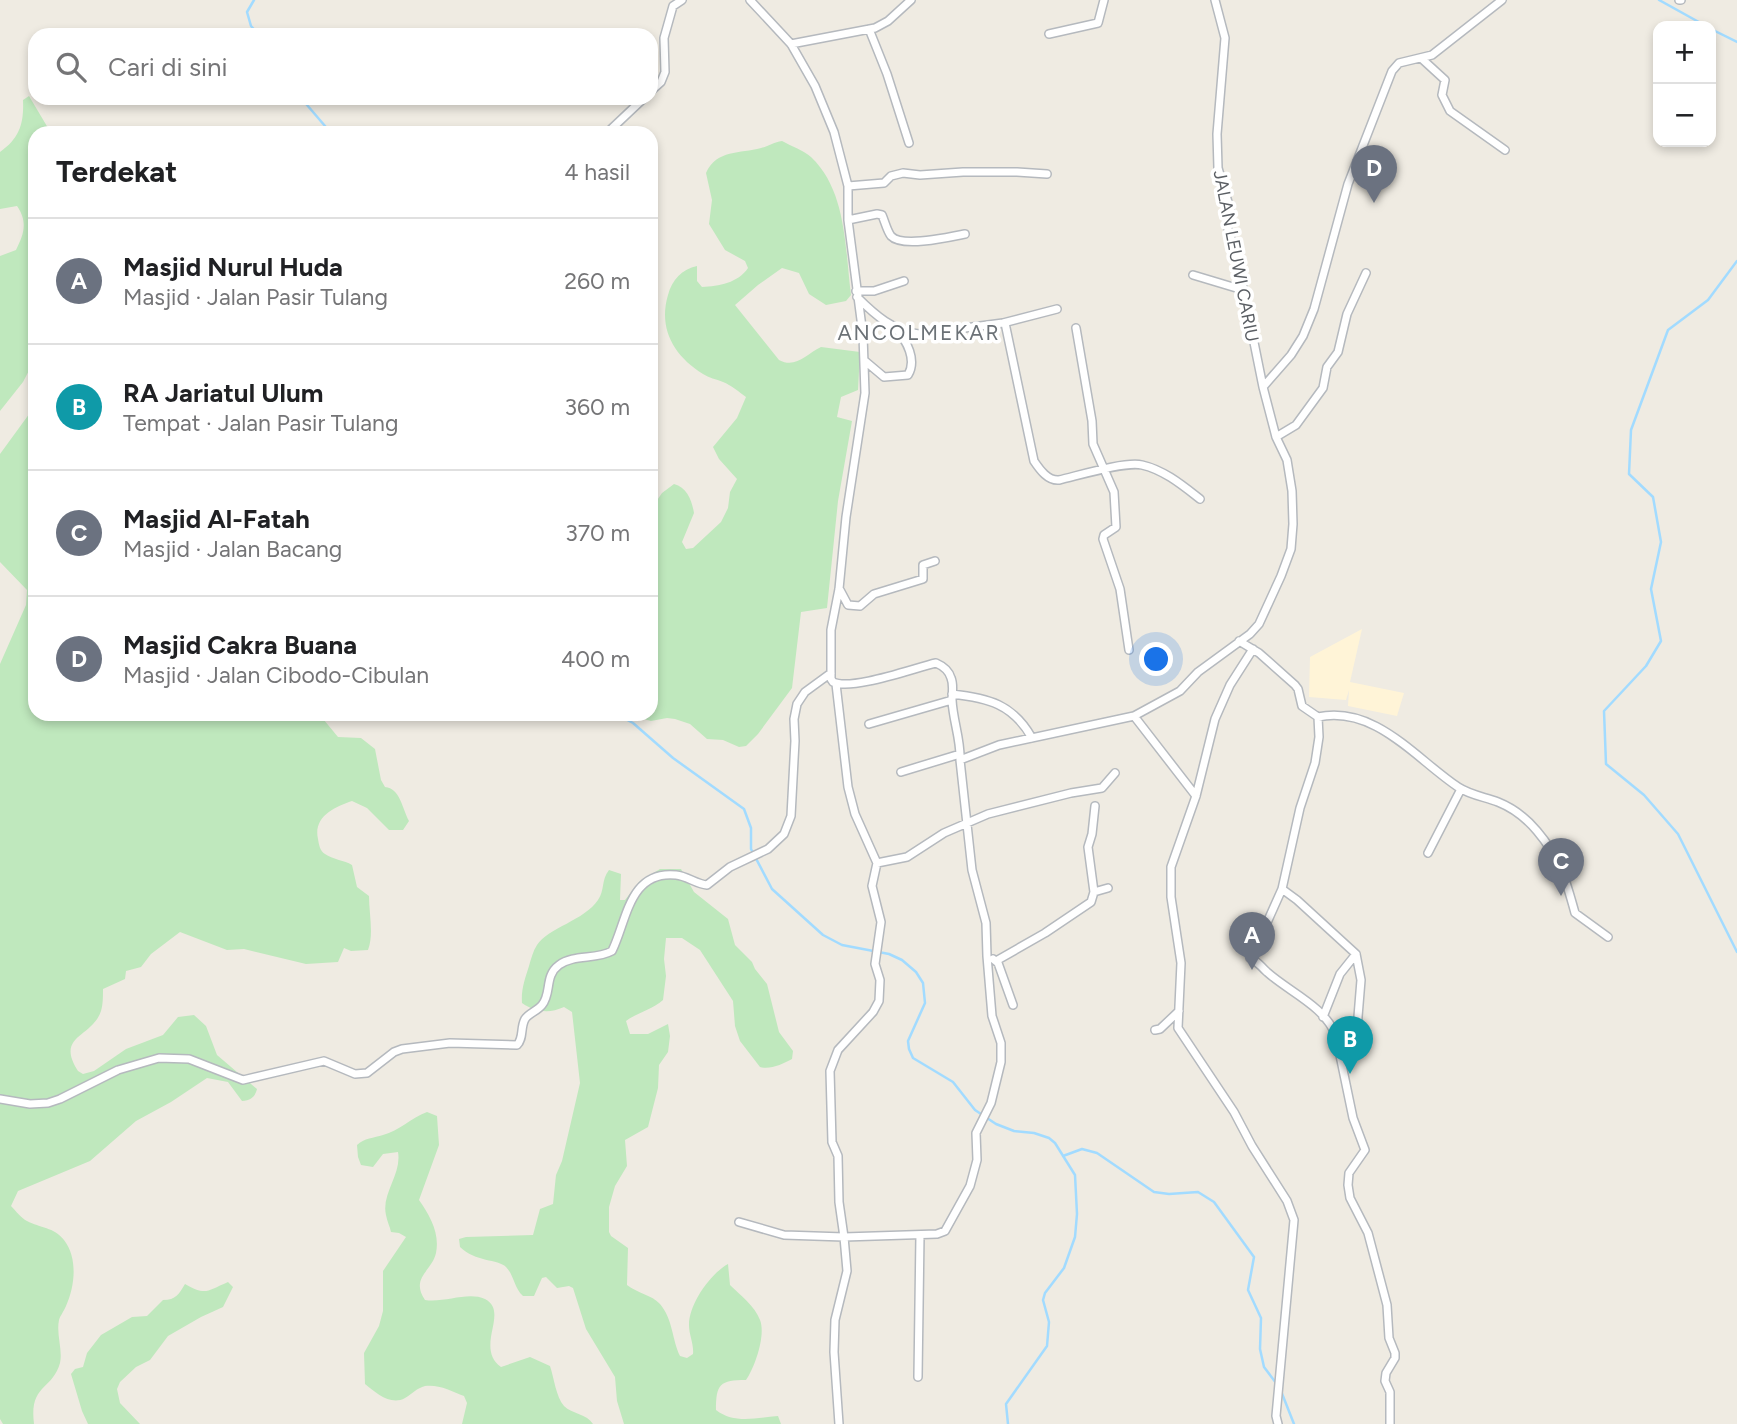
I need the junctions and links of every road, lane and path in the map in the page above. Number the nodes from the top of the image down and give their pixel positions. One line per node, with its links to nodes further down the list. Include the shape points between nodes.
1 (681, 0): 11 (street, via 673,6 664,38 663,77)
2 (750, 0): 9 (street)
3 (911, 0): 7 (street, via 888,21)
4 (1104, 0): 8 (street, via 1098,23)
5 (1215, 0): 23 (street, JALAN LEUWI CARIU, via 1225,38 1218,169 1230,209 1227,226)
6 (1502, 0): 10 (street, via 1432,55)
7 (869, 29): 9 (street); 14 (street)
8 (1049, 34)
9 (791, 44): 17 (street, via 834,132)
10 (1421, 58): 15 (street, via 1445,80 1442,94 1450,111); 30 (street, via 1399,63 1388,79 1348,184 1314,309 1291,355)
11 (658, 83)
12 (637, 105): 13 (street)
13 (614, 126)
14 (909, 143)
15 (1505, 150)
16 (1047, 174): 17 (street, via 903,173 884,183)
17 (848, 186): 18 (street)
18 (848, 220): 19 (street, via 882,215 891,236 900,241); 24 (street)
19 (965, 234)
20 (1366, 272): 31 (street, via 1347,314 1340,346 1327,367 1323,388 1296,425)
21 (1193, 275): 23 (street)
22 (904, 281): 24 (street)
23 (1243, 290): 30 (street, JALAN LEUWI CARIU)
24 (856, 294): 27 (street); 29 (street)
25 (1057, 309): 26 (street)
26 (1005, 323): 27 (street, via 919,334); 32 (street, via 1038,467 1052,481)
27 (894, 327): 29 (street, via 909,349 910,373 884,377)
28 (1076, 328): 32 (street, via 1093,444)
29 (865, 360): 35 (street, via 865,393)
30 (1263, 387): 31 (street, JALAN LEUWI CARIU)
31 (1276, 437): 36 (street, JALAN LEUWI CARIU, via 1287,460 1292,491 1290,549 1259,624)
32 (1103, 469): 33 (street, via 1140,465 1172,477); 38 (street, via 1114,492 1117,525 1102,539 1120,589)
33 (1199, 499)
34 (935, 561): 35 (street, via 923,565 922,580 874,594 860,606 848,605)
35 (839, 589): 39 (street, via 831,630)
36 (1239, 640): 37 (street); 42 (street, JALAN LEUWI CARIU, via 1180,691)
37 (1253, 649): 43 (street, via 1295,685 1302,706); 50 (street, via 1218,712)
38 (1129, 650)
39 (831, 673): 40 (street); 67 (street, via 797,704 790,816 784,834 768,849 730,867 707,885 666,875 639,888 612,951 569,960 554,969 545,1001 524,1022 519,1043 450,1043 398,1050 367,1073 355,1074 324,1061 243,1080 189,1059 159,1058 118,1070 60,1099 30,1104)
40 (836, 684): 41 (street, via 936,663 948,672); 54 (street, via 848,787)
41 (952, 697): 44 (street); 45 (street, via 986,700 1008,709 1022,721); 46 (street)
42 (1134, 716): 45 (street, JALAN LEUWI CARIU); 50 (street)
43 (1318, 718): 49 (street, via 1345,716 1376,726); 56 (street, via 1315,763)
44 (869, 724)
45 (1031, 738): 46 (street, JALAN LEUWI CARIU)
46 (960, 757): 47 (street, JALAN LEUWI CARIU); 52 (street)
47 (901, 772)
48 (1115, 773): 52 (street, via 1102,788 1036,801)
49 (1461, 789): 53 (street); 58 (street, via 1502,804 1536,829 1553,850 1575,913)
50 (1196, 796): 63 (street, via 1171,867 1181,963)
51 (1095, 806): 57 (street, via 1087,847)
52 (967, 823): 54 (street, via 906,857); 60 (street, via 972,870 986,923)
53 (1427, 853)
54 (877, 863): 70 (street, via 872,886 881,922 875,964 880,980 878,1001 838,1050 830,1071 832,1142 838,1156)
55 (1108, 888): 57 (street)
56 (1282, 889): 59 (street); 64 (street, via 1250,958)
57 (1094, 892): 61 (street, via 1083,909)
58 (1608, 937)
59 (1356, 954): 64 (street, via 1340,974); 65 (street, via 1361,980)
60 (986, 956): 61 (street); 69 (street, via 1001,1062 988,1113 976,1133 975,1171 965,1198 945,1231)
61 (996, 961): 62 (street)
62 (1013, 1005)
63 (1179, 1010): 66 (street); 73 (street, via 1180,1033 1234,1112 1294,1220)
64 (1323, 1017): 74 (street, via 1336,1036 1348,1098 1365,1150 1349,1173 1348,1185 1368,1233 1387,1305 1395,1353 1385,1381 1390,1392)
65 (1357, 1029)
66 (1155, 1030)
67 (0, 1099)
68 (739, 1222): 70 (street, via 784,1235)
69 (920, 1235): 70 (street); 71 (street)
70 (844, 1237): 72 (street, via 846,1271 835,1320 834,1352)
71 (918, 1377)
72 (839, 1424)
73 (1278, 1424)
74 (1390, 1424)

